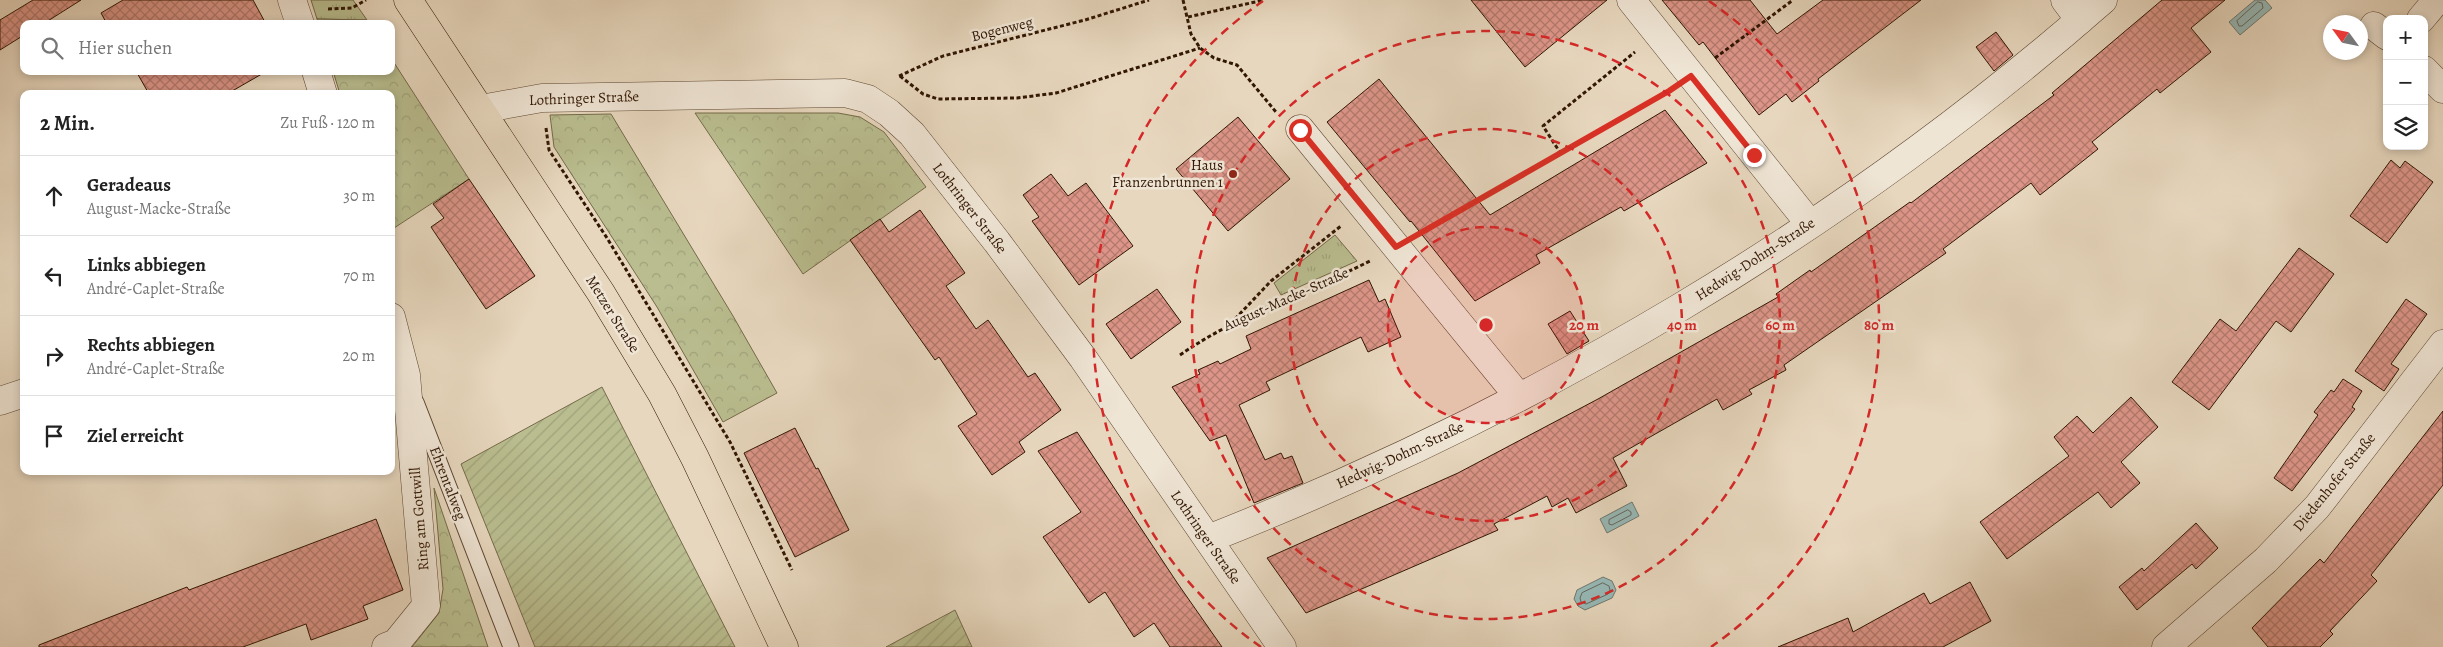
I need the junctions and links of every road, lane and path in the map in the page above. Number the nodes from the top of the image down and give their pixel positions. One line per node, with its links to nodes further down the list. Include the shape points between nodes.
1 (292, 0): 15 (street)
2 (366, 0): 11 (path, via 352,8)
3 (408, 0): 25 (main road, Metzer Straße)
4 (1149, 0): 20 (path, Bogenweg, via 1085,20 943,56)
5 (1183, 0): 14 (path)
6 (1264, 0): 14 (path)
7 (1630, 0): 21 (street)
8 (1793, 0): 21 (path, August-Macke-Straße)
9 (2103, 0): 12 (street, Hedwig-Dohm-Straße)
10 (2437, 0): 13 (street)
11 (339, 9)
12 (2073, 10): 28 (street, Hedwig-Dohm-Straße, via 1907,157)
13 (2424, 15)
14 (1188, 17): 16 (path, via 1191,34)
15 (299, 20)
16 (1200, 48): 20 (path, via 1056,93 1017,98 938,99 923,94); 26 (path, via 1214,58 1237,65 1279,115)
17 (1636, 51): 27 (path, via 1543,126)
18 (2428, 74): 22 (street)
19 (317, 75): 23 (street)
20 (900, 76): 24 (path, Bogenweg)
21 (1691, 76): 27 (path, August-Macke-Straße); 28 (street)
22 (2443, 89)
23 (322, 90)
24 (868, 99): 25 (street, Lothringer Straße, via 845,93 542,98); 39 (street, Lothringer Straße, via 890,113 912,134 997,242 1083,358)
25 (482, 109): 42 (main road, Metzer Straße, via 662,394)
26 (1300, 130): 30 (street)
27 (1561, 154): 30 (path, August-Macke-Straße)
28 (1810, 224): 37 (street, Hedwig-Dohm-Straße, via 1690,301)
29 (1341, 226): 31 (path, via 1271,281)
30 (1396, 247): 31 (path, August-Macke-Straße); 37 (street)
31 (1233, 321): 34 (path, August-Macke-Straße)
32 (395, 332): 35 (street, Ehrentalweg)
33 (2443, 344): 44 (street, Diedenhofer Straße, via 2317,507 2266,560)
34 (1180, 354)
35 (406, 375): 40 (street, Ring am Gottwill, via 426,606 396,643); 41 (lane, Ehrentalweg)
36 (20, 394): 38 (street)
37 (1520, 398): 39 (street, Hedwig-Dohm-Straße, via 1352,479)
38 (0, 401)
39 (1208, 539): 43 (street, Lothringer Straße)
40 (386, 647)
41 (511, 647)
42 (784, 647)
43 (1282, 647)
44 (2166, 647)

